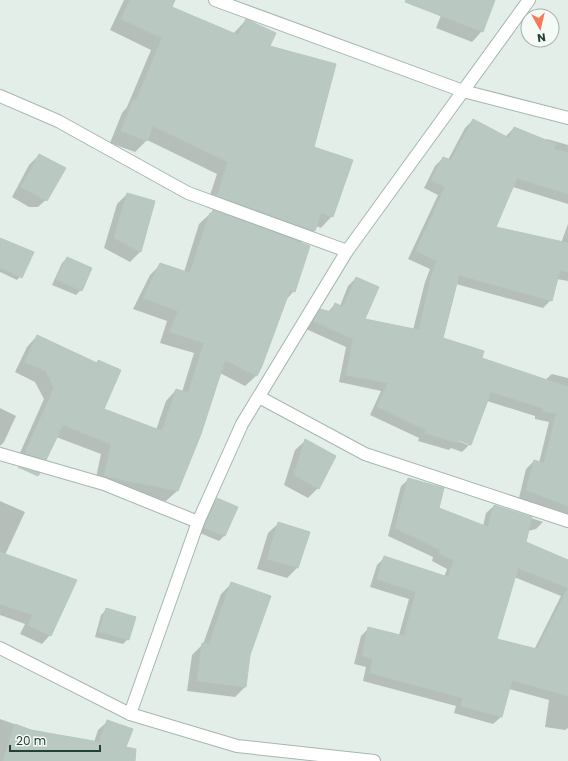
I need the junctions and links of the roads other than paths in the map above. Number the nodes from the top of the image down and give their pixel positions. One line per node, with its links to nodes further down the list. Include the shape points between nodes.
1 (215, 0): 3 (street)
2 (529, 0): 3 (street)
3 (463, 91): 5 (street); 6 (street)
4 (0, 96): 6 (street, via 58,121 188,193)
5 (568, 118)
6 (347, 250): 7 (street)
7 (260, 397): 9 (street, via 364,454); 10 (street, via 242,424)
8 (0, 454): 10 (street, via 104,484)
9 (568, 521)
10 (198, 522): 12 (street)
11 (0, 648): 12 (street)
12 (130, 714): 13 (street, via 237,746)
13 (374, 761)

